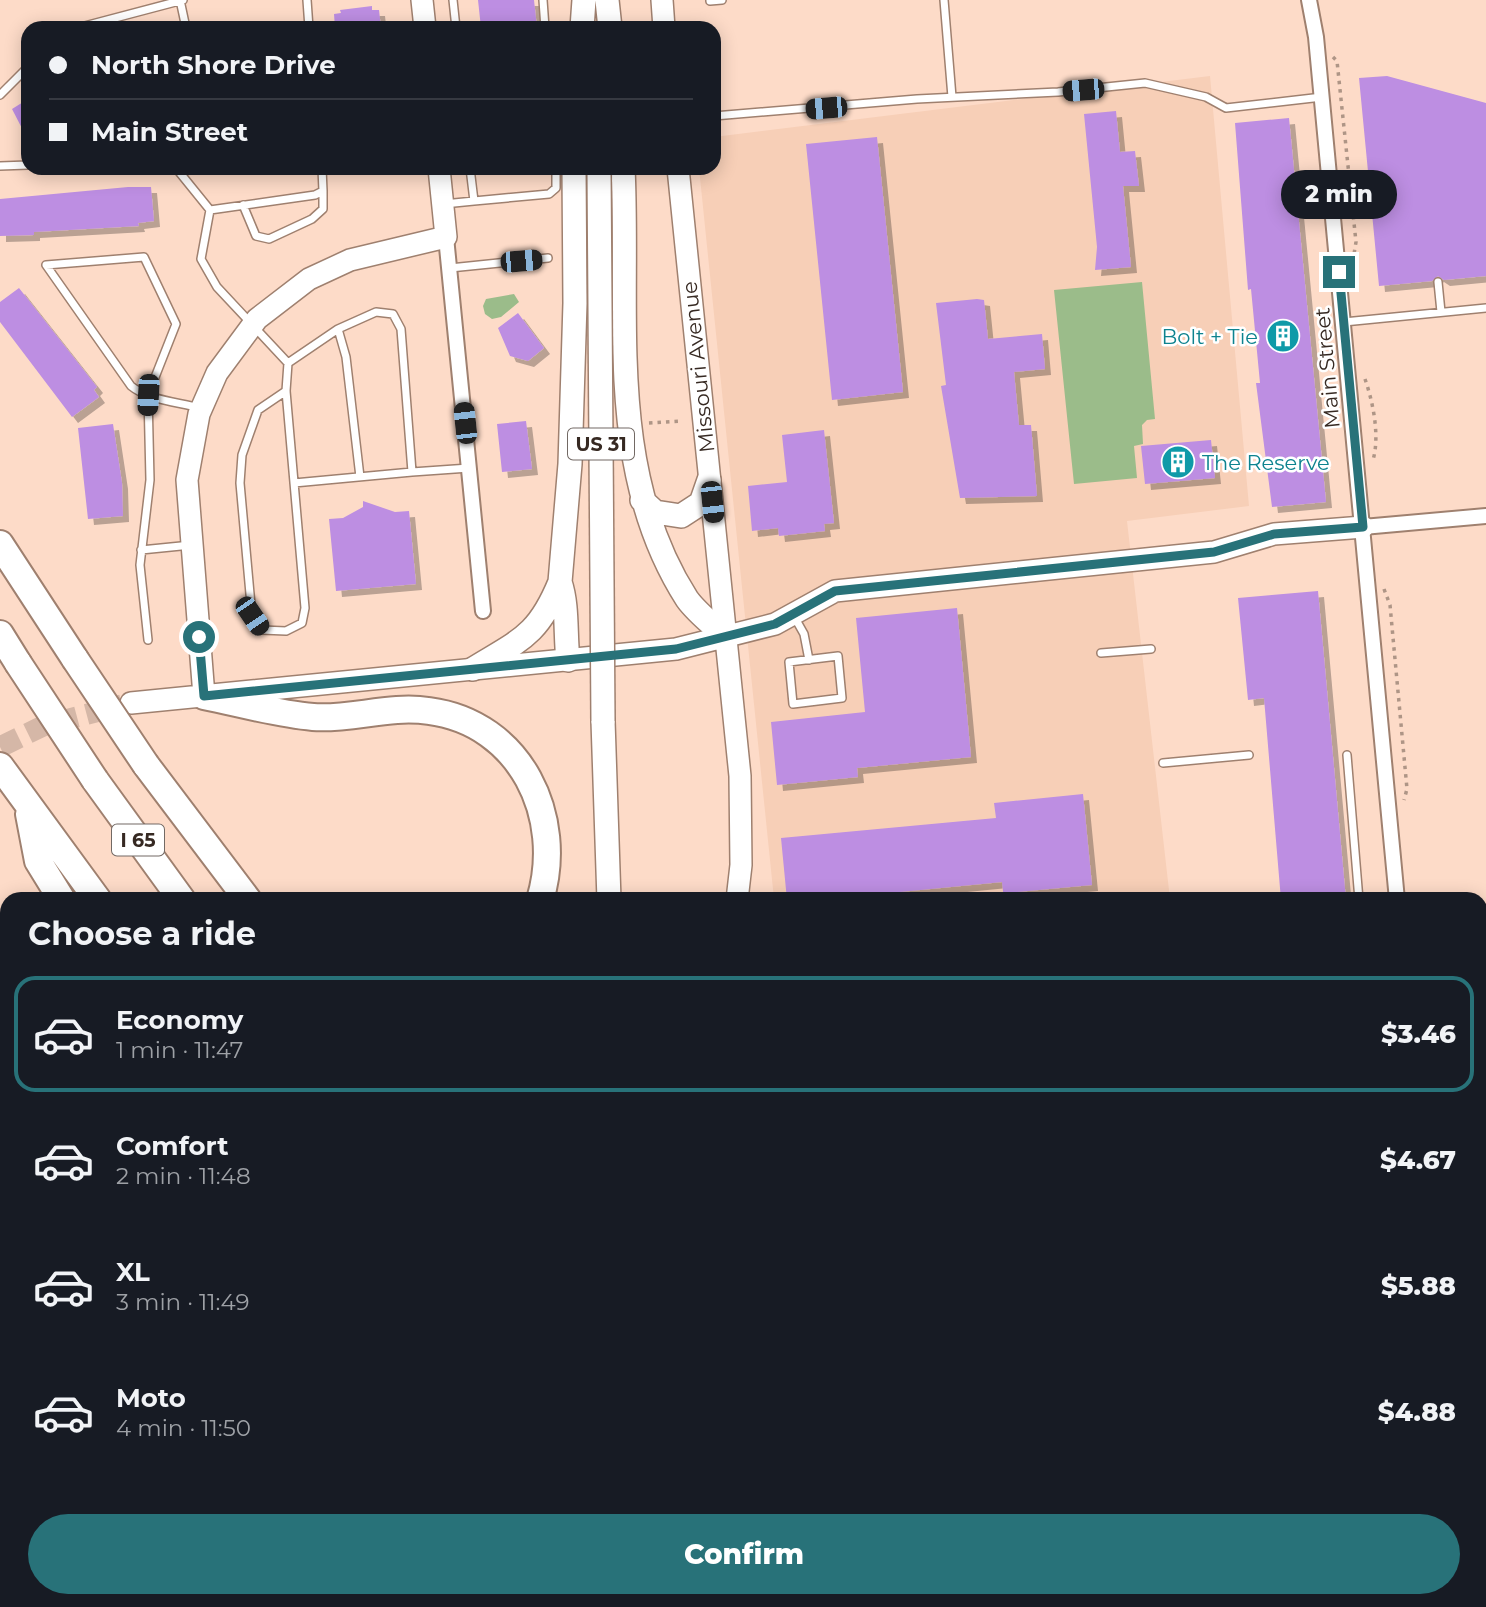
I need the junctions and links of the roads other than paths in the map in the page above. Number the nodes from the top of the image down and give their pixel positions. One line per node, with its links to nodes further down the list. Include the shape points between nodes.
1 (182, 0): 14 (lane); 15 (lane)
2 (307, 0): 16 (lane)
3 (422, 0): 17 (street)
4 (453, 0): 18 (lane)
5 (543, 0): 19 (lane)
6 (584, 0): 20 (main road)
7 (598, 0): 21 (main road)
8 (607, 0): 22 (main road)
9 (662, 0): 23 (street)
10 (722, 0): 13 (lane)
11 (944, 0): 26 (lane)
12 (1309, 0): 27 (street, Main Street)
13 (710, 1)
14 (102, 21)
15 (185, 21)
16 (308, 21)
17 (424, 21)
18 (455, 21)
19 (544, 21)
20 (582, 21)
21 (598, 21)
22 (609, 21)
23 (664, 21)
24 (21, 73): 25 (lane)
25 (0, 95)
26 (952, 97): 27 (lane, via 1145,83 1206,97 1226,108); 28 (lane)
27 (1322, 97): 51 (street, Main Street)
28 (721, 115)
29 (21, 164): 30 (lane)
30 (0, 166)
31 (182, 175): 44 (lane)
32 (322, 175): 40 (lane)
33 (440, 175): 42 (street)
34 (471, 175): 41 (lane)
35 (556, 175): 41 (lane, via 556,188 549,194)
36 (574, 175): 69 (main road, via 572,418)
37 (599, 175): 82 (main road, US 31, bridge)
38 (623, 175): 63 (main road, via 628,420)
39 (679, 175): 61 (street, Missouri Avenue)
40 (323, 191): 43 (lane); 43 (lane, via 323,209 312,219 269,239 256,236)
41 (474, 201): 42 (lane)
42 (443, 204): 45 (street)
43 (243, 205): 44 (lane)
44 (210, 210): 52 (lane, via 201,258 217,287)
45 (446, 237): 47 (street); 52 (street, via 329,268 291,290)
46 (548, 258): 47 (lane)
47 (449, 268): 58 (street)
48 (1438, 282): 50 (lane)
49 (1486, 308): 50 (lane)
50 (1441, 312): 51 (lane)
51 (1344, 321): 65 (street, Main Street)
52 (252, 325): 54 (lane); 57 (street, via 229,354)
53 (338, 329): 54 (lane); 59 (lane, via 376,312 393,314 401,328); 60 (lane, via 346,357)
54 (288, 363): 55 (lane)
55 (286, 391): 62 (lane); 62 (lane, via 258,410 242,455 240,483 252,616 262,630 286,631 302,623)
56 (148, 395): 56 (lane, via 131,386 46,265 145,257 149,262 176,324); 57 (lane); 68 (lane, via 150,480)
57 (201, 408): 67 (street, via 187,480)
58 (469, 468): 59 (lane); 70 (street)
59 (412, 472): 60 (lane)
60 (360, 477): 62 (lane)
61 (709, 480): 63 (main road, via 701,503 681,516 655,512); 73 (street, Missouri Avenue)
62 (294, 483)
63 (642, 500): 73 (main road, via 688,601)
64 (1486, 516): 65 (street)
65 (1363, 527): 71 (street, via 1274,534 1214,552 835,591); 97 (street, Main Street)
66 (0, 544): 91 (highway, bridge, via 146,765)
67 (192, 545): 68 (lane); 80 (street)
68 (141, 550): 74 (lane)
69 (560, 582): 77 (main road); 79 (main road, via 536,628)
70 (483, 611)
71 (793, 615): 73 (street); 78 (lane, via 804,634)
72 (0, 634): 90 (highway, I 65, bridge, via 94,780)
73 (725, 636): 77 (street, via 676,649); 95 (street, Missouri Avenue, via 740,776)
74 (148, 640)
75 (1152, 649): 76 (lane)
76 (1101, 653)
77 (568, 660): 79 (street)
78 (809, 660): 78 (lane, via 838,656 842,698 793,704 789,662)
79 (473, 669): 80 (street)
80 (204, 696): 81 (street); 92 (highway, via 315,717 382,709 431,711 475,727 510,755 536,790 549,850)
81 (131, 703)
82 (603, 720): 93 (main road, US 31); 94 (main road, US 31)
83 (1249, 755): 85 (lane)
84 (1348, 755): 96 (lane)
85 (1163, 763)
86 (0, 766): 87 (highway)
87 (24, 801): 88 (highway, via 38,861); 89 (highway)
88 (57, 892)
89 (92, 892)
90 (176, 892)
91 (242, 892)
92 (541, 892)
93 (597, 892)
94 (609, 892)
95 (738, 892)
96 (1358, 892)
97 (1396, 892)

